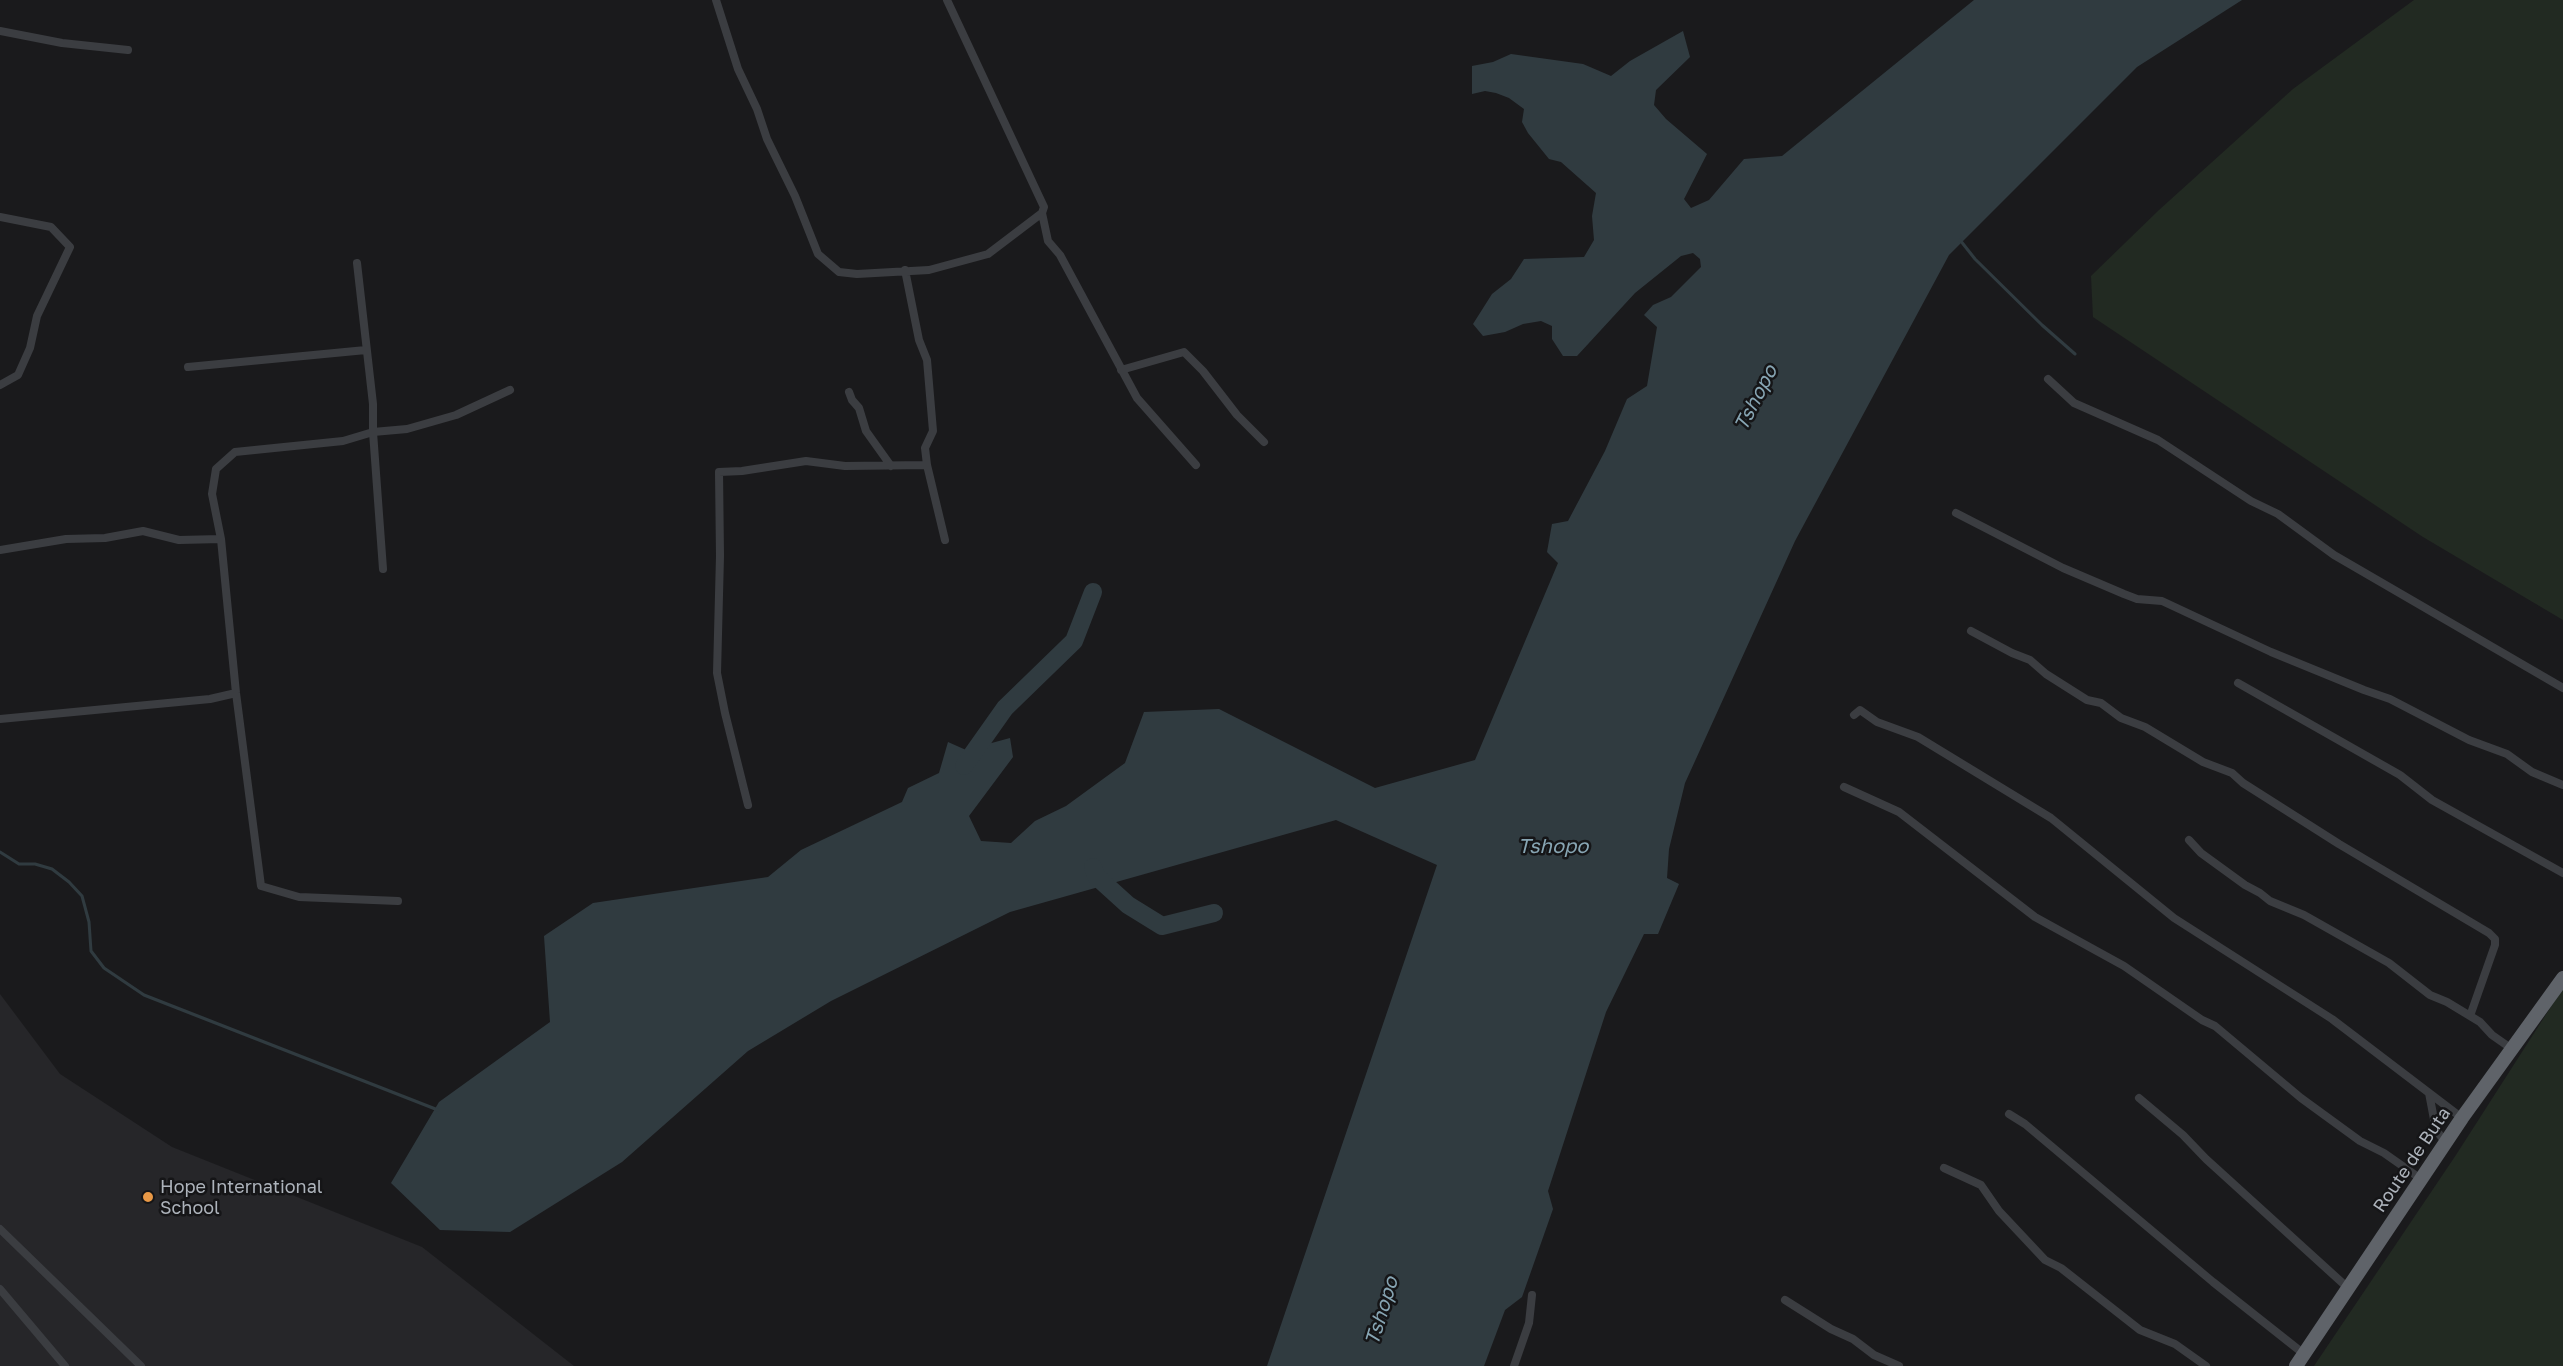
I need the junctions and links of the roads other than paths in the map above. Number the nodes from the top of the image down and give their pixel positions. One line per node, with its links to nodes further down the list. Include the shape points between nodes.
1 (716, 0): 8 (street, via 738,69 818,254 838,272)
2 (947, 0): 5 (street, via 1044,204)
3 (0, 32): 4 (street)
4 (128, 50)
5 (1042, 213): 8 (street, via 988,254 940,268); 11 (street, via 1048,241 1060,255)
6 (0, 217): 13 (street, via 51,227 70,248 37,316 30,348 18,375)
7 (357, 263): 9 (street)
8 (906, 270): 18 (street, via 919,340 927,360 933,431 925,448)
9 (366, 350): 10 (street); 16 (street)
10 (188, 367)
11 (1121, 369): 17 (street, via 1184,352); 19 (street, via 1137,398)
12 (2048, 380): 28 (street, via 2074,403 2158,440 2251,501 2278,514 2334,555)
13 (0, 385)
14 (510, 390): 16 (street, via 456,415 407,429)
15 (849, 392): 20 (street, via 866,431)
16 (373, 432): 22 (street, via 343,441 235,452 216,469 212,494); 25 (street)
17 (1264, 442)
18 (927, 465): 20 (street); 23 (street)
19 (1196, 465)
20 (891, 466): 34 (street, via 806,461 719,472 717,673)
21 (1956, 513): 32 (street, via 2063,568 2137,599 2162,601 2271,652 2390,699)
22 (221, 539): 24 (street, via 179,540 143,531); 29 (street)
23 (945, 540)
24 (0, 550)
25 (383, 569)
26 (1971, 631): 39 (street, via 2030,660 2060,684 2121,718 2235,775 2338,844 2489,933 2495,945)
27 (2238, 683): 36 (street, via 2400,775 2432,800)
28 (2563, 688)
29 (236, 693): 31 (street, via 210,699); 37 (street, via 261,886 299,897)
30 (1854, 715): 41 (street, via 1860,710 1877,722 1918,737 2043,812 2175,918 2332,1019)
31 (0, 719)
32 (2563, 785)
33 (1845, 787): 47 (street, via 1899,812 2035,917 2124,966 2215,1026 2318,1110)
34 (748, 806)
35 (2189, 840): 39 (street, via 2201,853 2270,901 2304,915 2380,958 2430,995)
36 (2563, 873)
37 (398, 901)
38 (2563, 978): 40 (highway, Route de Buta)
39 (2470, 1016): 40 (street)
40 (2512, 1049): 44 (highway, Route de Buta)
41 (2429, 1093): 44 (street); 45 (street, via 2436,1130)
42 (2139, 1098): 49 (street)
43 (2009, 1114): 53 (street)
44 (2462, 1118): 45 (highway, Route de Buta)
45 (2446, 1143): 47 (highway, Route de Buta)
46 (1944, 1168): 58 (street, via 1981,1185 2045,1260 2140,1329 2181,1347)
47 (2421, 1179): 49 (highway, Route de Buta)
48 (0, 1229): 55 (street)
49 (2348, 1288): 53 (highway, Route de Buta)
50 (0, 1289): 54 (street)
51 (1532, 1296): 56 (street, via 1529,1323)
52 (1785, 1300): 57 (street, via 1874,1355)
53 (2304, 1354): 59 (highway, Route de Buta)
54 (65, 1366)
55 (141, 1366)
56 (1514, 1366)
57 (1899, 1366)
58 (2206, 1366)
59 (2296, 1366)

